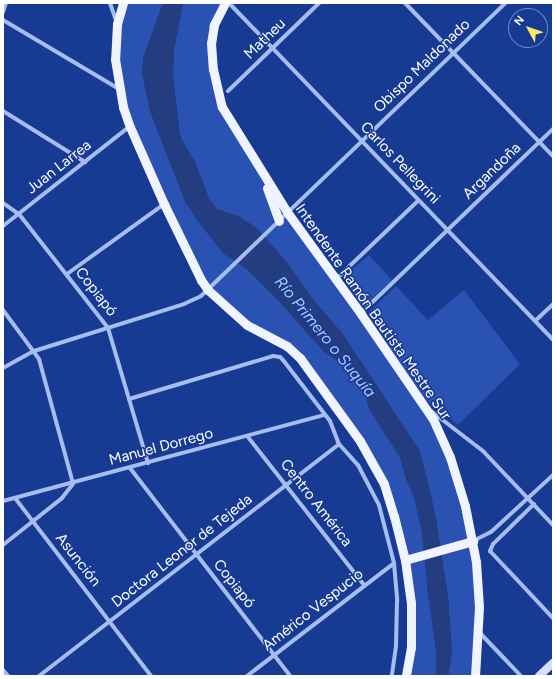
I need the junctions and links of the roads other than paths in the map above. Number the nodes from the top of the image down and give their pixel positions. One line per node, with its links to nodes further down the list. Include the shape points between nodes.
1 (6, 3): 9 (street)
2 (110, 3): 11 (street)
3 (123, 3): 11 (main road)
4 (225, 3): 23 (main road, Intendente Ramón Bautista Mestre Sur, via 217,15 212,38 212,64 218,96)
5 (229, 3): 12 (street, Carlos Pellegrini)
6 (319, 3): 12 (street, Matheu)
7 (405, 3): 13 (street)
8 (505, 3): 13 (street, Obispo Maldonado)
9 (3, 12)
10 (3, 20): 14 (street)
11 (117, 24): 14 (main road, via 115,59)
12 (273, 48): 15 (street, Matheu); 19 (street, Carlos Pellegrini)
13 (453, 53): 19 (street, Obispo Maldonado); 20 (street)
14 (119, 89): 17 (main road)
15 (228, 91)
16 (3, 111): 22 (street)
17 (130, 127): 22 (street, Juan Larrea); 26 (main road)
18 (553, 129): 20 (street, Argandoña)
19 (362, 141): 24 (street, Carlos Pellegrini); 27 (street, Obispo Maldonado)
20 (540, 142): 21 (street); 31 (street, Argandoña)
21 (553, 156)
22 (85, 162): 28 (street, Juan Larrea)
23 (261, 172): 27 (main road, Intendente Ramón Bautista Mestre Sur); 29 (main road)
24 (418, 201): 31 (street, Carlos Pellegrini); 33 (street)
25 (3, 203): 28 (street, Copiapó)
26 (164, 204): 32 (street); 34 (main road)
27 (287, 212): 29 (street, Obispo Maldonado); 33 (main road, Intendente Ramón Bautista Mestre Sur)
28 (19, 214): 30 (street, Juan Larrea); 32 (street, Copiapó)
29 (276, 224): 34 (street, Obispo Maldonado)
30 (3, 226)
31 (448, 230): 37 (street, Argandoña); 38 (street, Carlos Pellegrini)
32 (67, 274): 39 (street, Copiapó)
33 (336, 279): 37 (main road, Intendente Ramón Bautista Mestre Sur)
34 (208, 290): 39 (street, Obispo Maldonado, via 193,301); 62 (main road, via 248,325 287,346 308,367 360,441 379,474 389,498)
35 (553, 304): 38 (street)
36 (3, 310): 41 (street)
37 (361, 314): 43 (main road, Intendente Ramón Bautista Mestre Sur)
38 (535, 321): 40 (street, Carlos Pellegrini)
39 (108, 328): 41 (street, Obispo Maldonado); 44 (street, Copiapó)
40 (553, 340)
41 (34, 351): 42 (street, Obispo Maldonado); 51 (street, via 39,359)
42 (3, 368)
43 (419, 398): 54 (street, via 483,451); 59 (main road, Intendente Ramón Bautista Mestre Sur, via 438,429 450,457 465,506)
44 (129, 399): 45 (street, via 274,356 280,357); 48 (street, Copiapó)
45 (325, 415): 46 (street, Manuel Dorrego); 47 (street)
46 (248, 437): 48 (street, Manuel Dorrego); 52 (street, Centro América)
47 (339, 444): 52 (street, Doctora Leonor de Tejeda); 63 (street, via 358,466 378,505)
48 (148, 463): 49 (street, Manuel Dorrego)
49 (130, 468): 51 (street, Manuel Dorrego); 61 (street, Copiapó)
50 (553, 475): 54 (street)
51 (73, 483): 53 (street, Manuel Dorrego); 57 (street, via 62,498)
52 (287, 485): 61 (street, Doctora Leonor de Tejeda); 64 (street, Centro América)
53 (15, 498): 55 (street, Manuel Dorrego); 57 (street, Asunción)
54 (528, 499): 56 (street); 59 (street, via 491,532)
55 (3, 501)
56 (534, 504): 58 (street); 65 (street, via 493,544 490,551)
57 (33, 521): 60 (street); 66 (street, Asunción)
58 (553, 525)
59 (469, 542): 62 (main road); 67 (main road, Intendente Ramón Bautista Mestre Sur, via 478,580)
60 (3, 545)
61 (196, 555): 66 (street, Doctora Leonor de Tejeda); 68 (street, Copiapó)
62 (405, 560): 77 (main road, via 412,624)
63 (394, 563): 64 (street, Américo Vespucio); 76 (street, via 398,623)
64 (364, 585): 68 (street, Américo Vespucio)
65 (553, 618)
66 (110, 621): 72 (street, Doctora Leonor de Tejeda); 73 (street, Asunción)
67 (478, 631): 78 (main road, Intendente Ramón Bautista Mestre Sur); 79 (street)
68 (274, 655): 74 (street, Américo Vespucio); 75 (street, Copiapó)
69 (553, 663): 80 (main road)
70 (3, 670): 71 (street)
71 (8, 676)
72 (39, 676)
73 (151, 676)
74 (247, 676)
75 (290, 676)
76 (392, 676)
77 (406, 676)
78 (475, 676)
79 (521, 676)
80 (539, 676)

